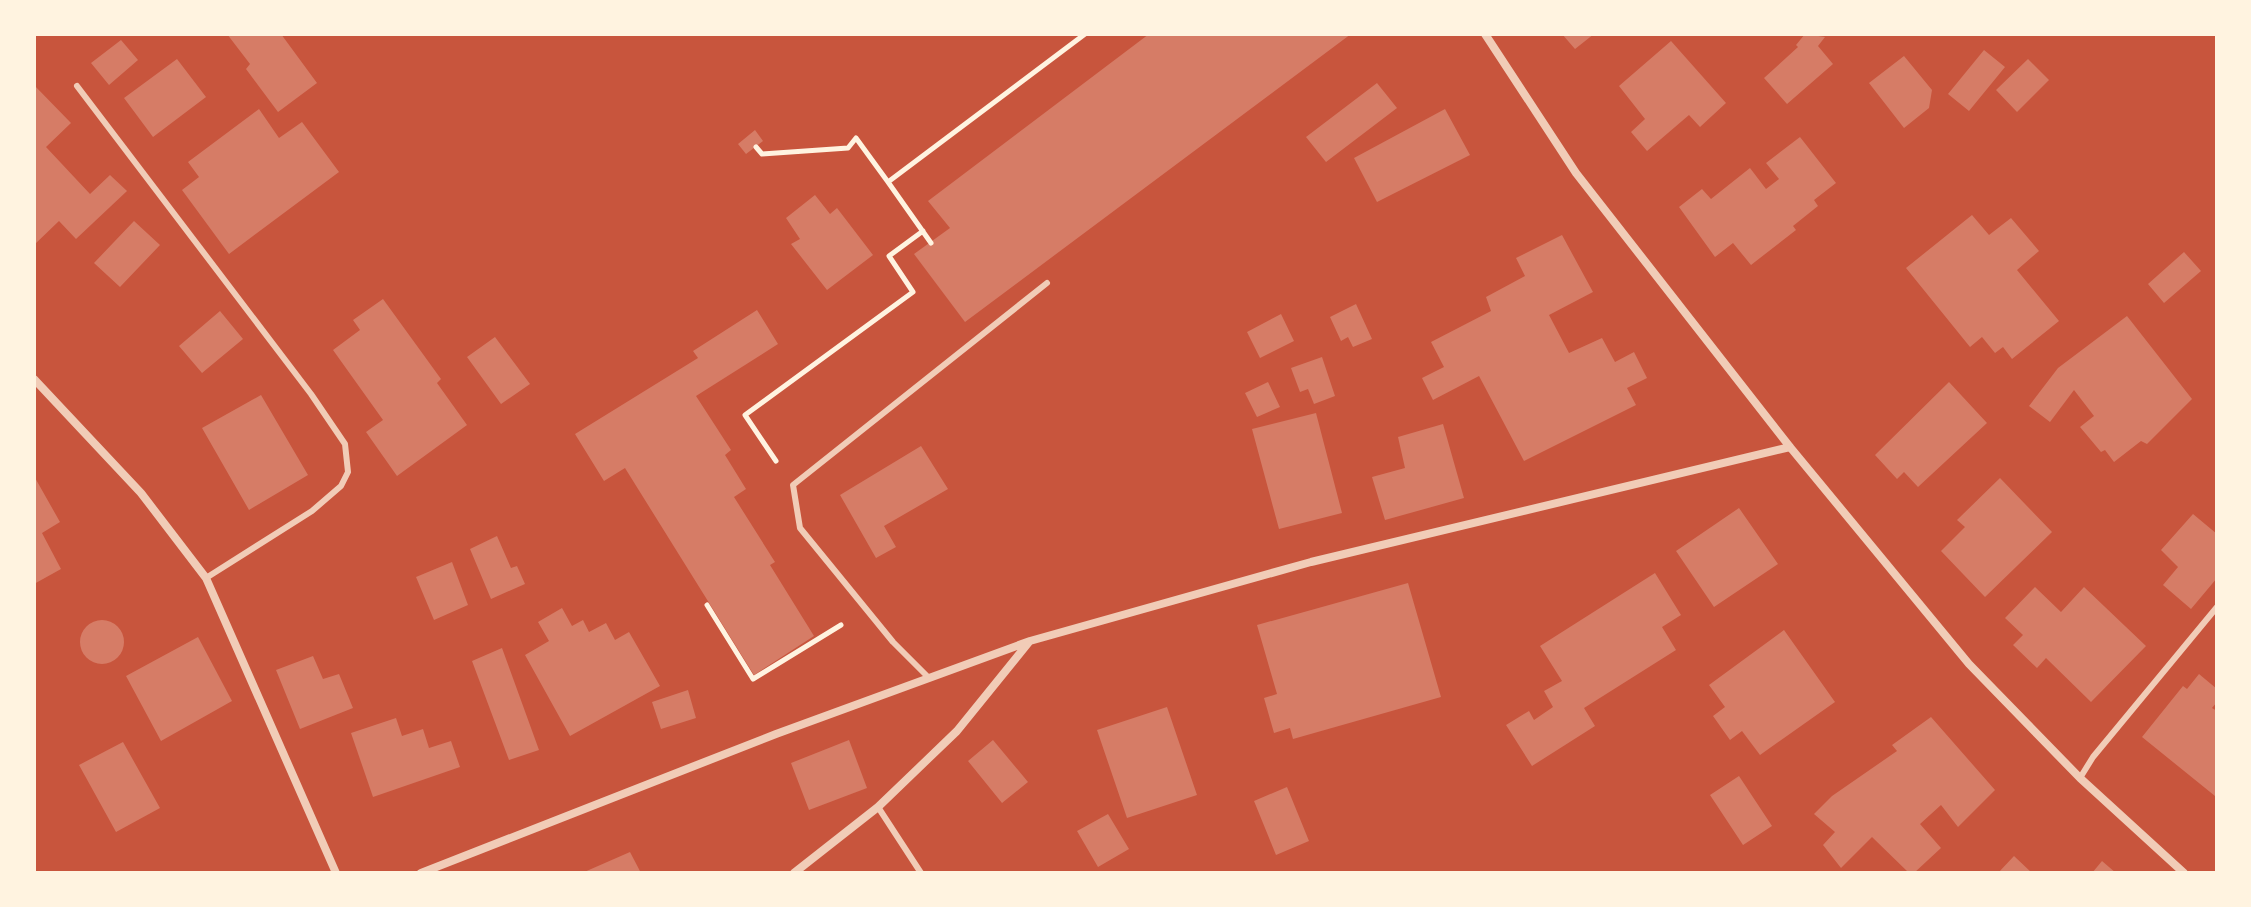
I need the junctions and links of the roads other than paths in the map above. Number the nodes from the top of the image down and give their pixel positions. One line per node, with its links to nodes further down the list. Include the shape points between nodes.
1 (1485, 34): 5 (street, via 1576,173)
2 (77, 86): 6 (lane, via 345,444 348,472 332,497)
3 (1047, 283): 9 (lane, via 793,485 800,528)
4 (34, 379): 6 (street, via 141,493)
5 (1790, 447): 8 (street, via 1311,562); 10 (street, via 1969,664)
6 (206, 578): 12 (street)
7 (2217, 607): 10 (lane)
8 (1030, 641): 9 (street); 11 (street, via 957,731)
9 (929, 678): 13 (street)
10 (2080, 778): 16 (street)
11 (878, 807): 14 (street); 15 (lane)
12 (336, 873)
13 (421, 873)
14 (794, 873)
15 (921, 873)
16 (2184, 873)

